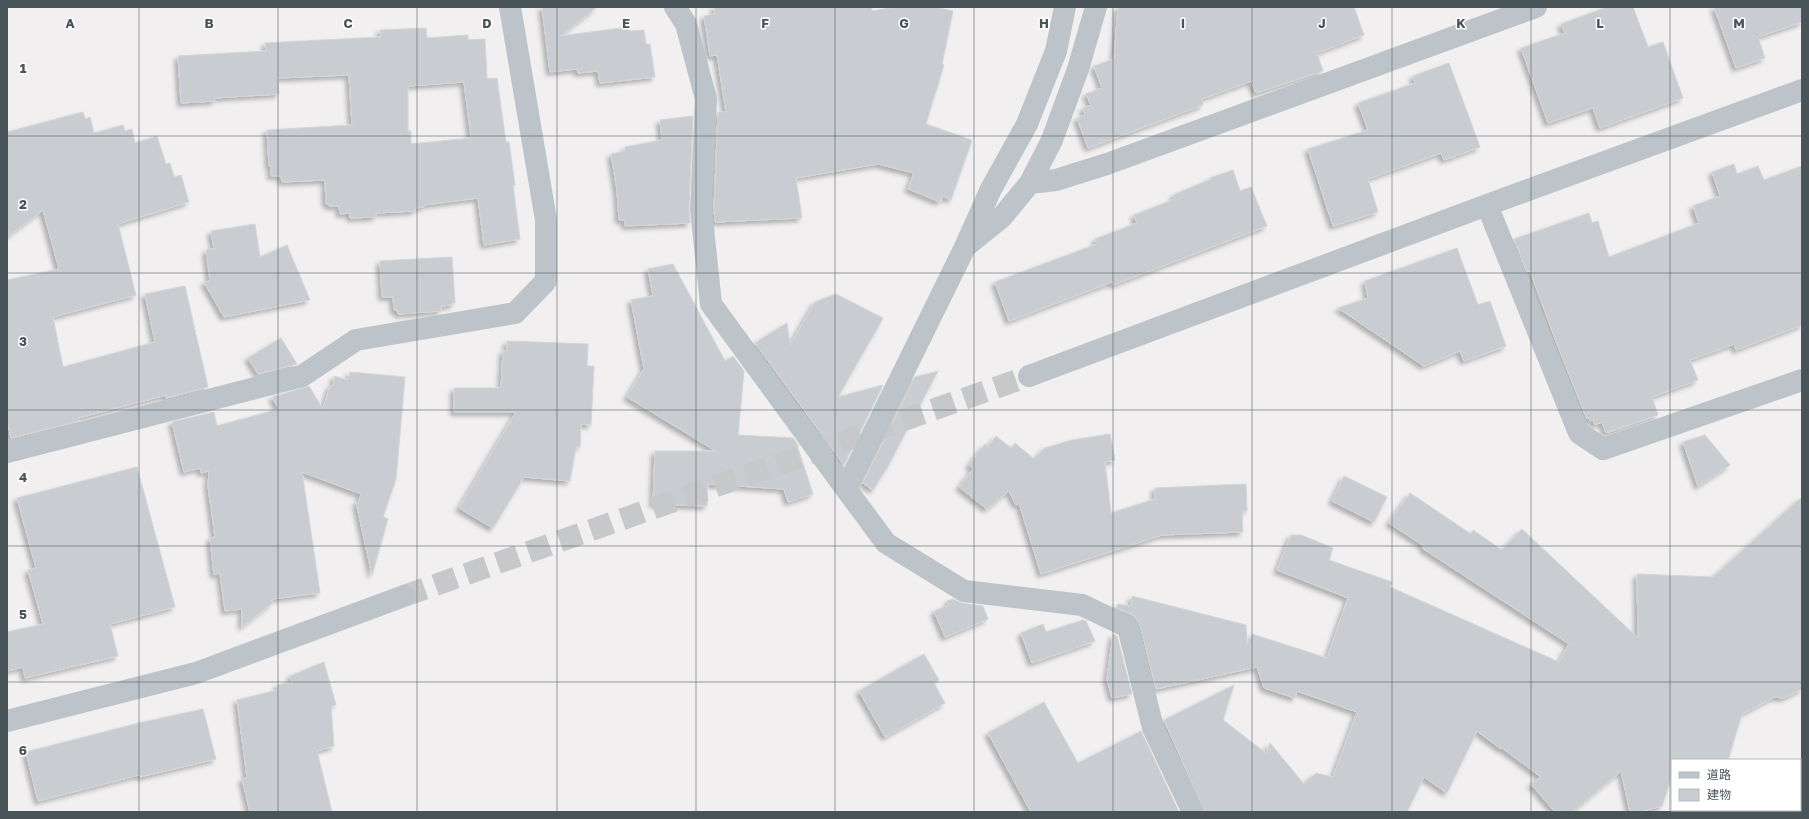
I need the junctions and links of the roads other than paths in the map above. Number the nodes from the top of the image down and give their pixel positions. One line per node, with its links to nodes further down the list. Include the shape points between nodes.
1 (510, 7): 12 (street, via 546,220 546,281 515,313 356,340 302,376)
2 (675, 7): 13 (street, via 686,24 706,99 701,209 712,304)
3 (1065, 7): 9 (street, via 1056,51 1027,124 991,189)
4 (1096, 7): 7 (street, via 1078,69 1052,140)
5 (1536, 7): 7 (street, via 1107,164 1056,180)
6 (1802, 90): 8 (street)
7 (1030, 183): 9 (street, via 1001,218)
8 (1487, 205): 10 (street); 11 (street, via 1579,433 1603,449)
9 (965, 247): 13 (street)
10 (1029, 376)
11 (1802, 380)
12 (7, 452)
13 (846, 490): 16 (street, via 886,543 964,591 1082,605 1128,627 1153,728)
14 (404, 596): 15 (street, via 196,673)
15 (7, 721)
16 (1193, 812)

